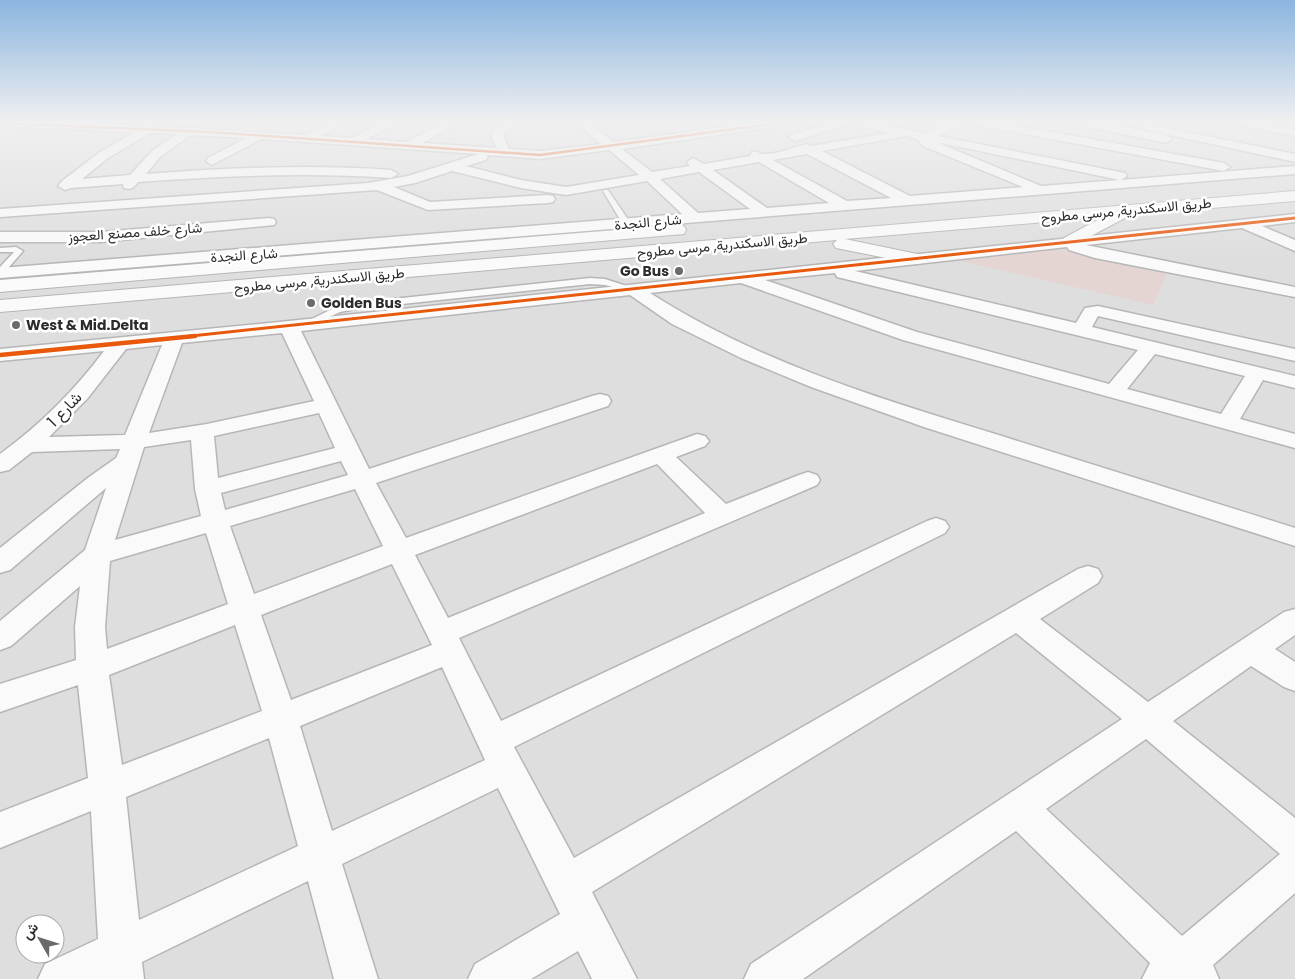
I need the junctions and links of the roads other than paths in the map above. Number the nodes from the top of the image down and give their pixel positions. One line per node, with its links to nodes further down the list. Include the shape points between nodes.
1 (88, 168): 27 (street)
2 (141, 168): 24 (street)
3 (191, 168): 24 (street)
4 (207, 168): 34 (street)
5 (288, 168): 40 (street)
6 (329, 168): 7 (street, via 400,174)
7 (418, 168)
8 (419, 168): 28 (street)
9 (459, 168): 20 (street)
10 (500, 168): 23 (street)
11 (557, 168): 36 (street)
12 (638, 168): 22 (street)
13 (701, 168): 22 (street); 44 (street)
14 (778, 168): 39 (street)
15 (845, 168): 35 (street)
16 (989, 168): 30 (street)
17 (1083, 168): 26 (street)
18 (1229, 168): 21 (street)
19 (1295, 170): 21 (street, شارع النجدة)
20 (474, 172): 23 (street); 32 (street)
21 (1258, 173): 26 (street, شارع النجدة)
22 (650, 177): 36 (street); 45 (street)
23 (494, 178): 36 (street, via 536,187); 37 (street)
24 (134, 179): 27 (street); 38 (street)
25 (1295, 179): 29 (main road, طريق الاسكندرية, مرسى مطروح)
26 (1149, 182): 29 (street); 30 (street, شارع النجدة)
27 (67, 184): 42 (street)
28 (380, 186): 32 (street); 40 (street)
29 (1182, 188): 57 (main road, طريق الاسكندرية, مرسى مطروح)
30 (1040, 190): 35 (street, شارع النجدة)
31 (606, 191): 48 (lane)
32 (400, 193): 37 (street, via 428,206)
33 (1295, 196): 41 (main road, طريق الاسكندرية, مرسى مطروح)
34 (193, 200): 38 (street); 40 (street); 50 (street)
35 (908, 201): 39 (street, شارع النجدة)
36 (569, 202): 37 (street); 49 (street)
37 (473, 203): 51 (street)
38 (111, 206): 42 (street); 53 (street)
39 (845, 206): 44 (street, شارع النجدة)
40 (273, 208): 50 (street, شارع خلف مصنع العجوز); 59 (street)
41 (1128, 210): 54 (main road, طريق الاسكندرية, مرسى مطروح); 55 (main road)
42 (30, 212): 43 (street); 52 (street)
43 (0, 213)
44 (765, 213): 45 (street, شارع النجدة)
45 (695, 218): 48 (street, شارع النجدة)
46 (1295, 218): 47 (street)
47 (1242, 223): 55 (street); 56 (street)
48 (627, 224): 49 (street, شارع النجدة)
49 (576, 228): 51 (street, شارع النجدة)
50 (177, 230): 53 (street, شارع خلف مصنع العجوز); 61 (street)
51 (475, 236): 57 (street, شارع النجدة)
52 (0, 237): 53 (street, شارع خلف مصنع العجوز)
53 (85, 237): 63 (street)
54 (812, 238): 60 (main road); 68 (main road, طريق الاسكندرية, مرسى مطروح)
55 (1070, 242): 60 (street); 67 (street, via 1089,252)
56 (1295, 246)
57 (409, 247): 59 (street, شارع النجدة); 64 (main road, طريق الاسكندرية, مرسى مطروح)
58 (0, 250): 64 (lane, via 19,251)
59 (261, 254): 61 (street, شارع النجدة)
60 (916, 259): 62 (street)
61 (160, 261): 63 (street, شارع النجدة)
62 (826, 268): 65 (street); 70 (street)
63 (58, 269): 64 (street, شارع النجدة)
64 (2, 277)
65 (740, 278): 66 (street); 78 (street, via 910,336)
66 (632, 289): 69 (street); 96 (street, via 678,320 818,383)
67 (1295, 292)
68 (0, 306)
69 (296, 327): 71 (street); 80 (street)
70 (1081, 331): 73 (street); 75 (street, via 1089,314 1098,311)
71 (174, 338): 72 (street); 86 (street)
72 (119, 344): 74 (street); 85 (street, شارع 1, via 75,399)
73 (1150, 348): 76 (street); 78 (street)
74 (0, 355)
75 (1295, 355)
76 (1258, 373): 77 (street); 81 (street)
77 (1295, 382)
78 (1114, 392): 81 (street)
79 (600, 401): 90 (street)
80 (325, 405): 82 (street); 87 (street)
81 (1227, 423): 84 (street)
82 (202, 431): 86 (street); 92 (street)
83 (697, 440): 88 (street)
84 (1295, 441)
85 (29, 445): 86 (street); 89 (street, شارع 1)
86 (131, 452): 98 (street); 99 (street)
87 (348, 452): 90 (street); 92 (street)
88 (660, 454): 93 (street); 97 (street)
89 (0, 465)
90 (362, 479): 94 (street); 97 (street)
91 (808, 480): 93 (street)
92 (207, 489): 94 (street)
93 (723, 516): 105 (street)
94 (215, 521): 98 (street); 101 (street)
95 (936, 527): 112 (street)
96 (1295, 537)
97 (398, 551): 101 (street); 105 (street)
98 (97, 555): 104 (street); 107 (street, via 90,626)
99 (0, 563)
100 (1088, 576): 102 (street)
101 (244, 610): 107 (street); 110 (street)
102 (1018, 618): 111 (street); 119 (street)
103 (1295, 620): 106 (street)
104 (0, 638)
105 (446, 642): 110 (street); 112 (street)
106 (1251, 650): 108 (street); 111 (street)
107 (92, 668): 109 (street); 113 (street)
108 (1295, 678)
109 (0, 698)
110 (281, 719): 113 (street); 117 (street)
111 (1147, 720): 114 (street); 116 (street)
112 (500, 754): 117 (street); 119 (street)
113 (106, 789): 115 (street); 121 (street, via 112,832)
114 (1018, 808): 122 (street); 127 (street)
115 (0, 830)
116 (1295, 842)
117 (320, 856): 121 (street); 124 (street)
118 (1295, 867): 122 (street)
119 (566, 885): 120 (street)
120 (585, 923): 125 (street); 126 (street)
121 (120, 965): 123 (street)
122 (1181, 974)
123 (60, 979)
124 (356, 979)
125 (490, 979)
126 (614, 979)
127 (766, 979)

